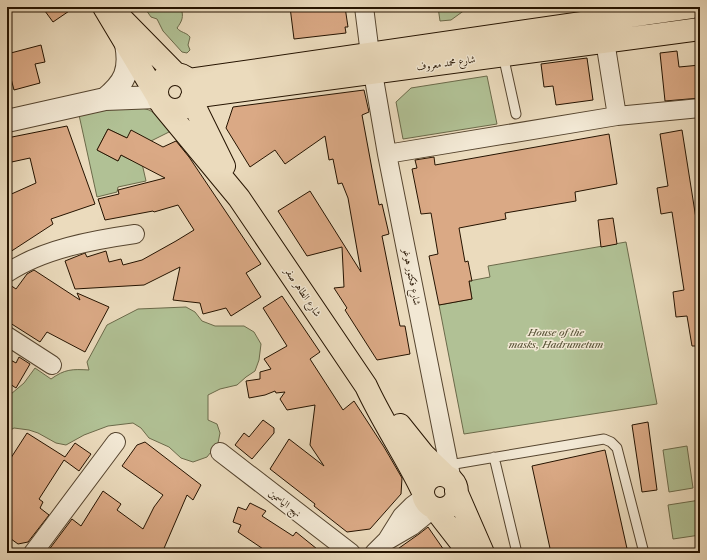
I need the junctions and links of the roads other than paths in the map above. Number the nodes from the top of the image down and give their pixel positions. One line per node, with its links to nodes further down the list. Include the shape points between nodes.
1 (104, 7): 8 (main road, شارع الطاهر صفر)
2 (110, 7): 11 (main road, شارع الطاهر صفر)
3 (364, 7): 10 (street, شارع فكتور هوغو)
4 (692, 7): 5 (main road, شارع محمد معروف)
5 (601, 14): 10 (main road, شارع محمد معروف)
6 (700, 30): 7 (main road, شارع محمد معروف)
7 (605, 41): 9 (main road, شارع محمد معروف); 16 (street)
8 (126, 44): 12 (street, via 127,70 123,81 115,92); 13 (main road, شارع الطاهر صفر)
9 (503, 55): 10 (main road, شارع محمد معروف); 15 (lane)
10 (371, 63): 11 (main road, شارع محمد معروف); 18 (street, شارع فكتور هوغو)
11 (187, 87): 13 (main road, via 166,76 158,84); 13 (main road, via 188,104 179,110 173,110); 19 (main road, شارع الطاهر صفر)
12 (105, 99): 13 (street); 17 (street)
13 (159, 99): 19 (main road, شارع الطاهر صفر)
14 (700, 108): 16 (street)
15 (516, 114)
16 (617, 116): 18 (street)
17 (7, 121)
18 (387, 154): 28 (street, شارع فكتور هوغو)
19 (239, 198): 24 (main road, شارع الطاهر صفر)
20 (135, 234): 21 (street, via 106,238 51,252)
21 (7, 273)
22 (7, 336): 23 (street)
23 (52, 365)
24 (366, 386): 28 (main road, شارع الطاهر صفر, via 424,455); 29 (main road, شارع الطاهر صفر)
25 (116, 442): 30 (street)
26 (220, 452): 31 (street, نهج الياسمين)
27 (494, 457): 28 (lane); 35 (lane); 36 (lane, via 593,440 604,439 611,442 617,448)
28 (451, 479): 29 (main road, via 439,476 428,480 424,486); 29 (main road, via 456,496 450,506 440,509); 34 (main road, شارع الطاهر صفر)
29 (427, 499): 32 (street, via 412,506 402,516 387,540); 33 (main road, شارع الطاهر صفر)
30 (33, 553)
31 (350, 553)
32 (374, 553)
33 (469, 553)
34 (483, 553)
35 (517, 553)
36 (644, 553)

